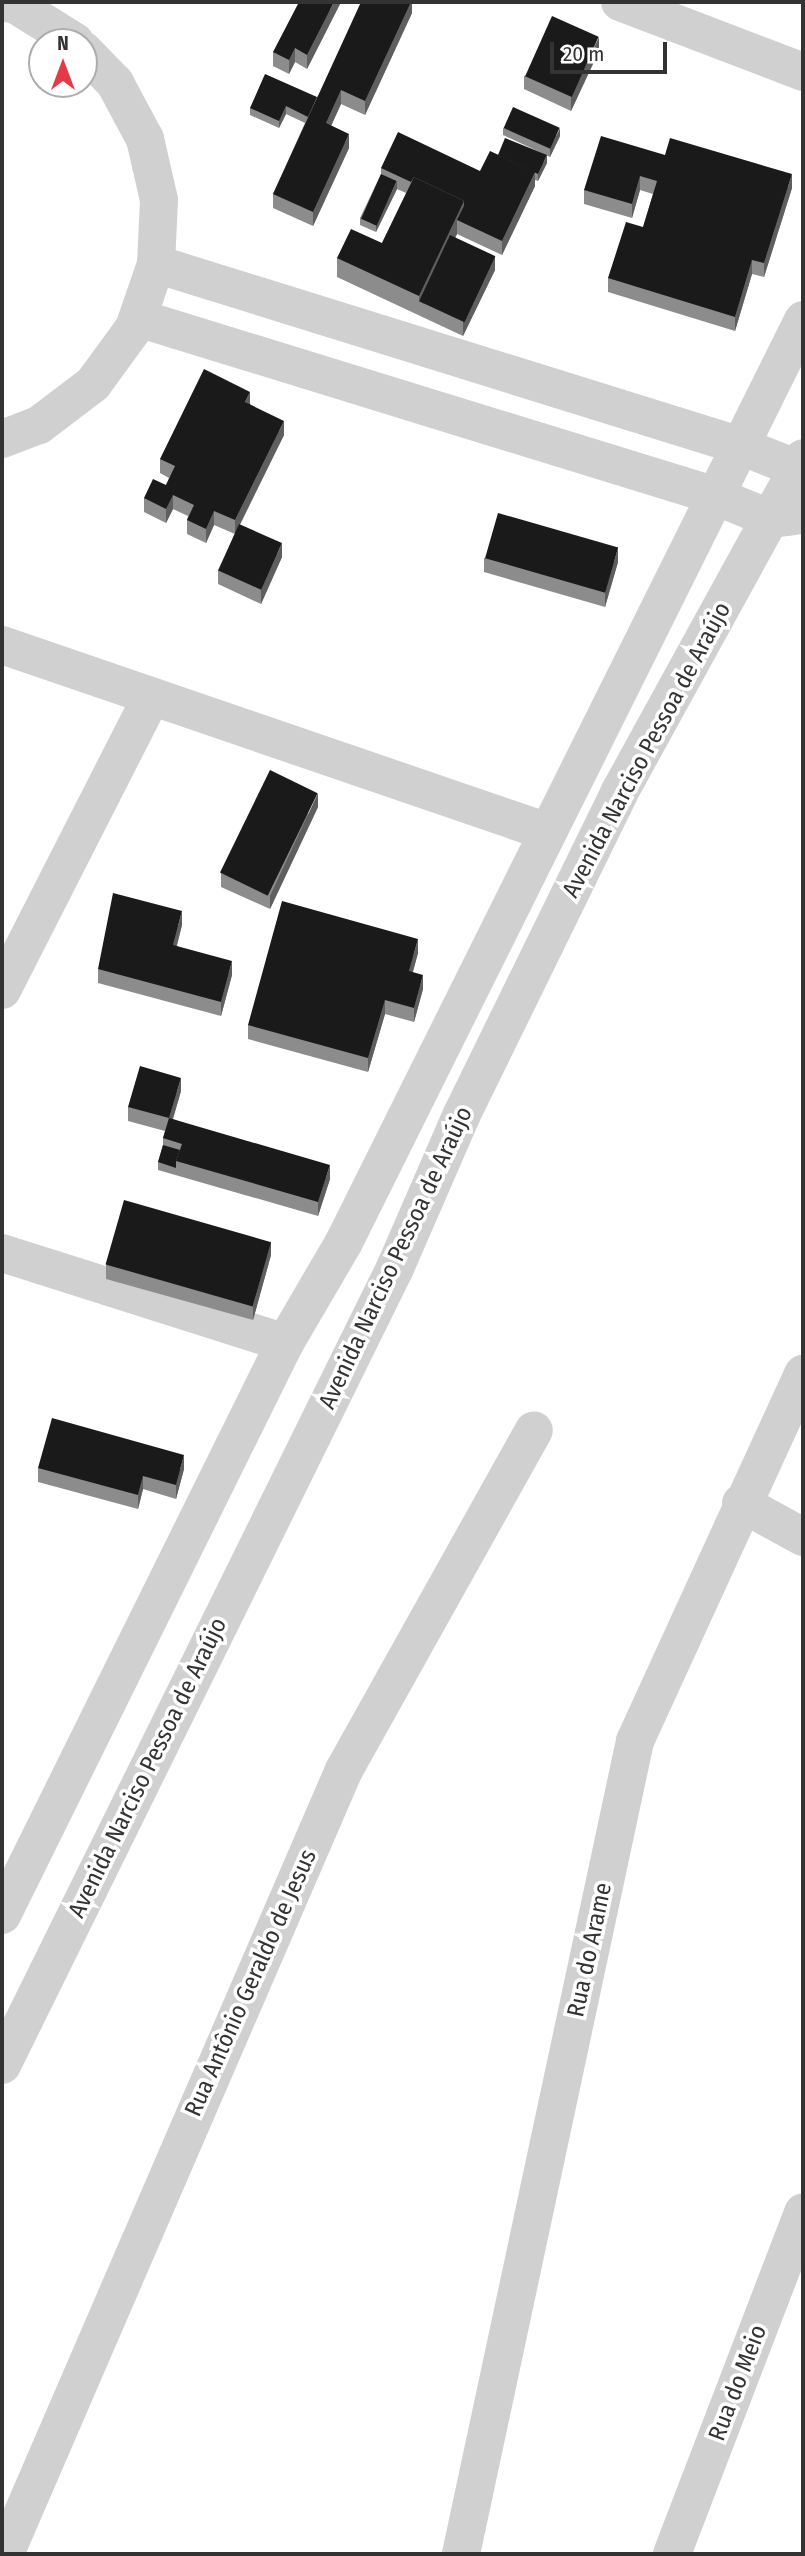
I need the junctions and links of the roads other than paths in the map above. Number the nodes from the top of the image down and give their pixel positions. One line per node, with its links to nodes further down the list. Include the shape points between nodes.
1 (620, 2): 5 (street)
2 (12, 3): 3 (street)
3 (52, 28)
4 (98, 65): 6 (street, via 115,83 145,139 159,200)
5 (803, 72)
6 (156, 264): 7 (street); 10 (street)
7 (138, 318): 9 (street, via 93,384 39,425); 12 (street)
8 (803, 320): 10 (street, Avenida Narciso Pessoa de Araújo)
9 (2, 439)
10 (738, 445): 11 (street); 12 (street, Avenida Narciso Pessoa de Araújo)
11 (802, 465): 13 (street, Avenida Narciso Pessoa de Araújo)
12 (713, 495): 13 (street); 16 (street, Avenida Narciso Pessoa de Araújo)
13 (787, 517): 25 (street, Avenida Narciso Pessoa de Araújo, via 613,805 462,1114 395,1268)
14 (2, 645): 15 (street)
15 (150, 699): 16 (street); 17 (street)
16 (545, 831): 19 (street, Avenida Narciso Pessoa de Araújo, via 344,1242)
17 (2, 990)
18 (2, 1253): 19 (street)
19 (285, 1343): 24 (street, Avenida Narciso Pessoa de Araújo)
20 (803, 1374): 22 (street, Rua do Arame)
21 (534, 1430): 27 (street, Rua Antônio Geraldo de Jesus, via 344,1770)
22 (741, 1503): 23 (street); 28 (street, Rua do Arame, via 635,1741)
23 (803, 1537)
24 (2, 1915)
25 (2, 2065)
26 (803, 2212): 29 (street, Rua do Meio)
27 (5, 2554)
28 (461, 2554)
29 (672, 2554)

